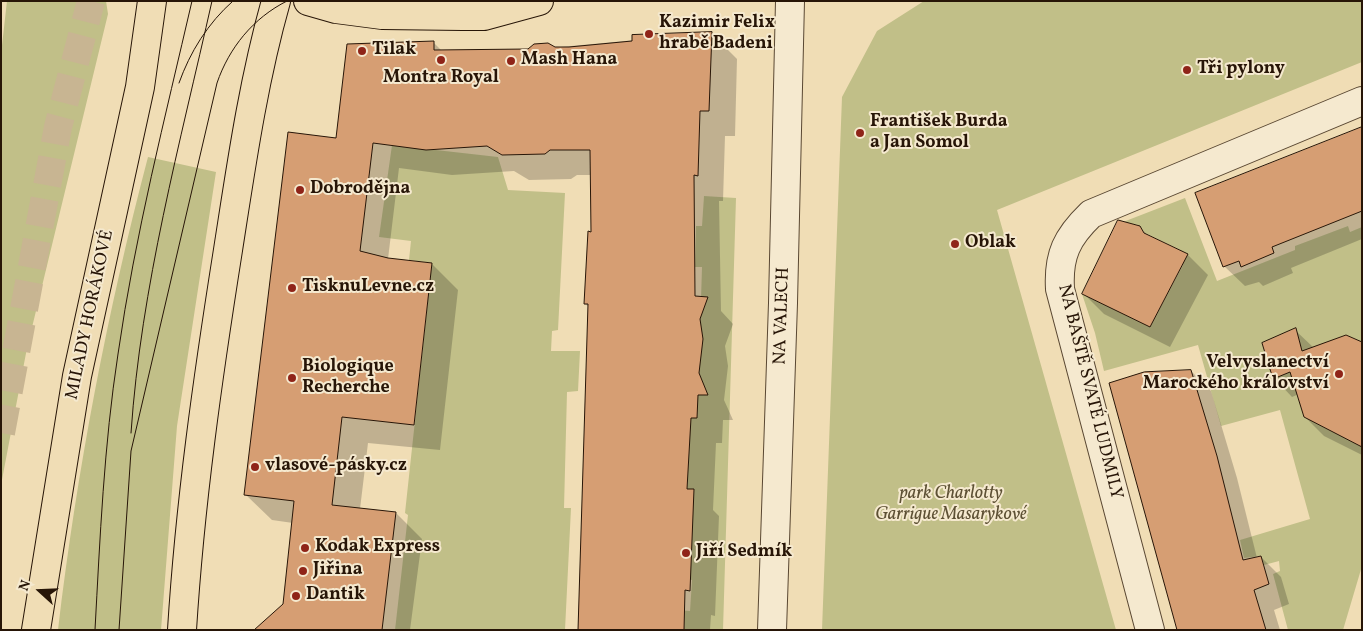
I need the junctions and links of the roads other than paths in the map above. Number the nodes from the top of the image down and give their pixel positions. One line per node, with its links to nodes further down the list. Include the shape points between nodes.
1 (152, 1): 7 (main road, MILADY HORÁKOVÉ, via 140,87 77,376)
2 (276, 1): 8 (main road, via 245,144 206,386)
3 (308, 1): 4 (main road, via 336,9 382,15 463,16 484,16)
4 (539, 1)
5 (790, 1): 9 (street, NA VALECH)
6 (1362, 101): 10 (street, NA BAŠTĚ SVATÉ LUDMILY, via 1091,214 1076,228 1064,249 1059,269 1060,289)
7 (36, 630)
8 (182, 630)
9 (772, 630)
10 (1150, 630)

